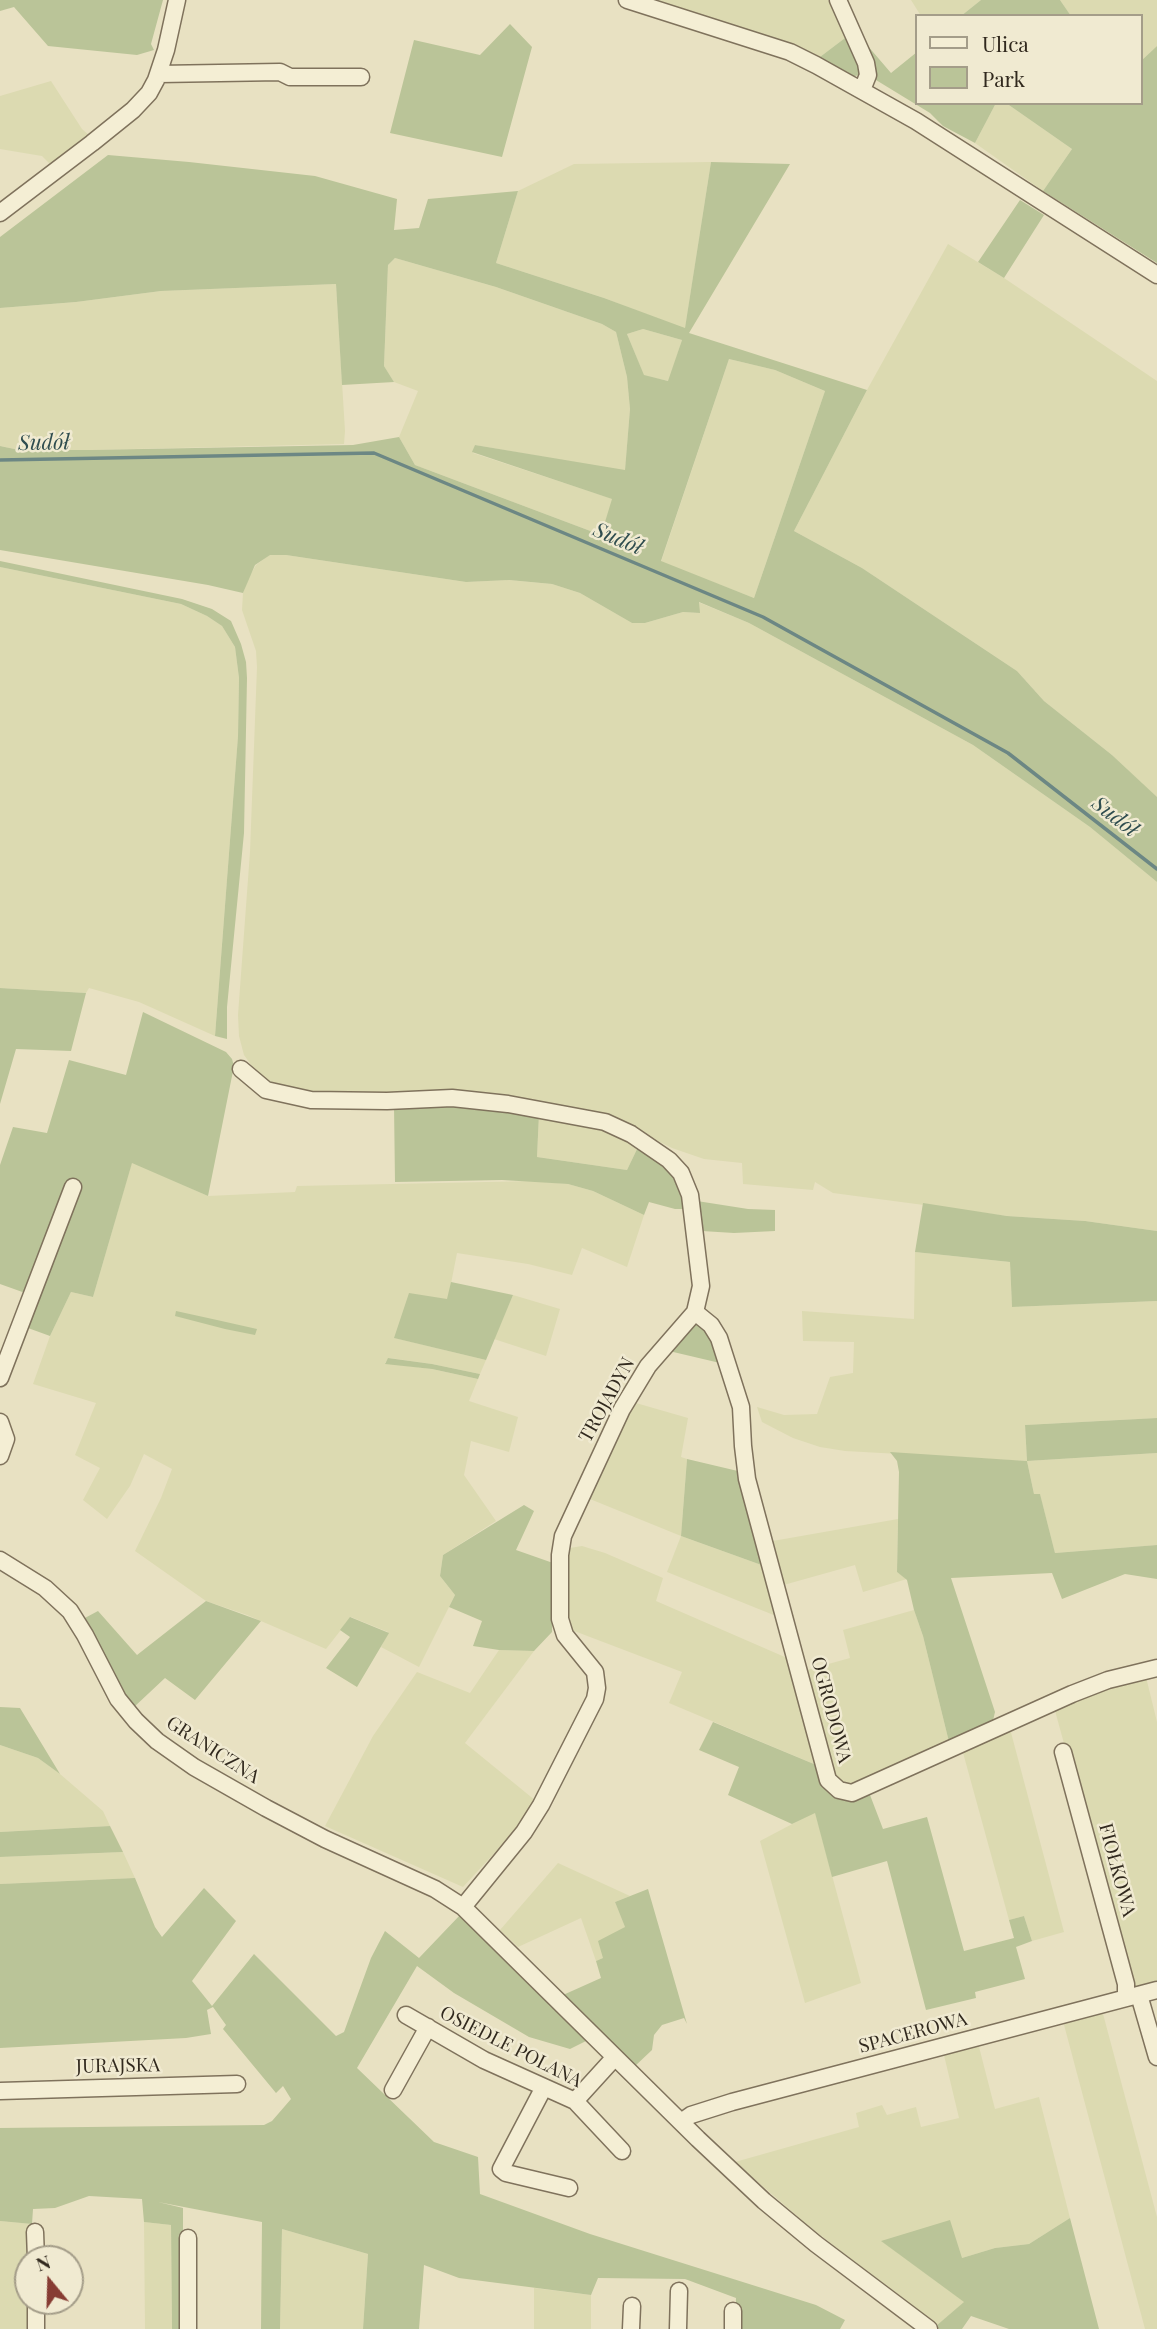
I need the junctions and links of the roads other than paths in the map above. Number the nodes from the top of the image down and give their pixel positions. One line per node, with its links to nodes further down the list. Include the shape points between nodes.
1 (177, 0): 4 (street)
2 (627, 0): 6 (street, via 790,52)
3 (838, 0): 6 (street, via 866,63)
4 (159, 74): 5 (street, via 279,72 290,77); 7 (street, via 133,110)
5 (361, 77)
6 (862, 90): 8 (street)
7 (0, 213)
8 (1157, 275)
9 (241, 1069): 11 (street, via 266,1090 311,1100 452,1098 568,1114 605,1122 631,1134 669,1160 688,1188 701,1286)
10 (74, 1187): 12 (street)
11 (695, 1312): 16 (street, OGRODOWA, via 719,1338 741,1407 750,1489 828,1780 839,1790 852,1793 1072,1694); 18 (street, TROJADYN, via 648,1366 622,1409 563,1536 560,1619 565,1635 595,1672 595,1699 524,1832)
12 (0, 1378)
13 (0, 1422): 14 (street, via 6,1439)
14 (0, 1456)
15 (0, 1560): 18 (street, GRANICZNA, via 45,1588 70,1611 122,1705 168,1750 273,1812 435,1889)
16 (1157, 1668)
17 (1063, 1752): 20 (street, FIOŁKOWA)
18 (463, 1907): 23 (street, GRANICZNA)
19 (1157, 1990): 20 (street, SPACEROWA)
20 (1133, 1997): 24 (street, FIOŁKOWA); 30 (street, SPACEROWA, via 732,2102)
21 (406, 2015): 22 (street, OSIEDLE POLANA)
22 (428, 2028): 26 (street, OSIEDLE POLANA); 27 (street)
23 (615, 2057): 29 (street); 30 (street, GRANICZNA)
24 (1157, 2057)
25 (237, 2084): 28 (street, JURAJSKA)
26 (544, 2087): 29 (street, OSIEDLE POLANA); 32 (street, via 501,2169)
27 (393, 2090)
28 (0, 2091)
29 (575, 2101): 31 (street, OSIEDLE POLANA)
30 (681, 2122): 43 (street, GRANICZNA, via 797,2229)
31 (622, 2151)
32 (569, 2188)
33 (35, 2232): 35 (street)
34 (188, 2238): 39 (street)
35 (35, 2245)
36 (679, 2291): 41 (street)
37 (632, 2306): 40 (street)
38 (733, 2311): 42 (street)
39 (188, 2329)
40 (631, 2329)
41 (678, 2329)
42 (733, 2329)
43 (929, 2329)

